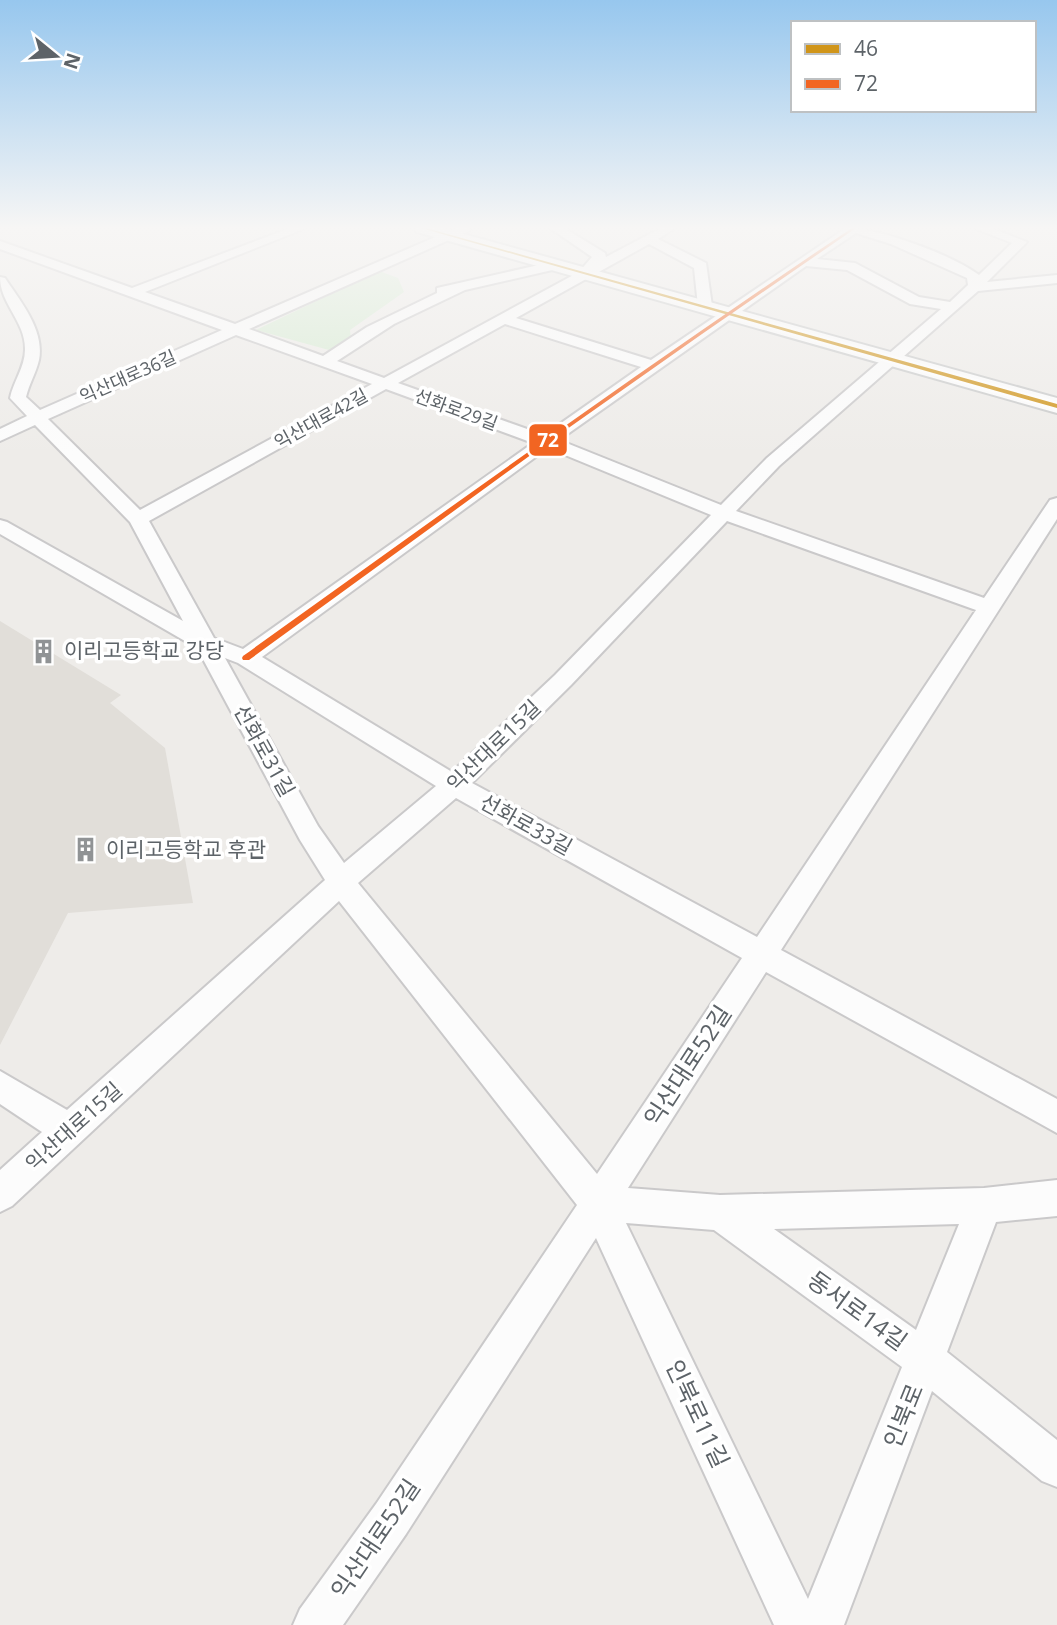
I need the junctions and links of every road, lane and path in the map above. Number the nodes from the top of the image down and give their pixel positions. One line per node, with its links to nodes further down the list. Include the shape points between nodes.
1 (14, 304): 20 (street, 선화로31길, via 32,335 32,360 18,398)
2 (166, 304): 14 (street, 선화로29길)
3 (295, 304): 14 (street, 익산대로36길)
4 (426, 304): 16 (street, via 359,336)
5 (528, 304): 13 (street, 익산대로42길)
6 (697, 304): 10 (street)
7 (745, 304): 12 (street)
8 (933, 304): 11 (street)
9 (957, 304): 11 (street, 익산대로15길)
10 (705, 306): 12 (street)
11 (953, 307): 15 (street, 익산대로15길)
12 (731, 314): 15 (street); 17 (street)
13 (503, 318): 17 (street); 18 (street, 익산대로42길)
14 (237, 330): 16 (street, 선화로29길); 20 (street, 익산대로36길)
15 (891, 358): 19 (street); 24 (street, 익산대로15길, via 773,462)
16 (324, 363): 18 (street, 선화로29길)
17 (650, 365): 22 (street)
18 (385, 385): 22 (street, 선화로29길); 25 (street, 익산대로42길)
19 (1057, 406)
20 (36, 418): 21 (street, 익산대로36길); 25 (street, 선화로31길)
21 (0, 436)
22 (545, 442): 24 (street, 선화로29길); 29 (street)
23 (1057, 504): 27 (street, 익산대로52길)
24 (723, 513): 27 (street, 선화로29길); 30 (street, 익산대로15길, via 563,680)
25 (138, 519): 28 (street, 선화로31길)
26 (0, 526): 28 (street, 선화로33길)
27 (989, 607): 32 (street, 익산대로52길)
28 (203, 642): 29 (street, 선화로33길); 31 (street, 선화로31길)
29 (246, 657): 30 (street, 선화로33길)
30 (454, 785): 31 (street, 익산대로15길); 32 (street, 선화로33길)
31 (341, 882): 35 (street, 익산대로15길); 38 (street, 선화로31길)
32 (761, 955): 34 (street, 선화로33길); 38 (street, 익산대로52길)
33 (0, 1086): 35 (street)
34 (1057, 1117)
35 (70, 1131): 36 (street, 익산대로15길)
36 (0, 1194)
37 (1057, 1198): 39 (street)
38 (598, 1203): 40 (street); 43 (street, 익산대로52길); 44 (street, 인북로11길)
39 (984, 1206): 40 (street); 41 (street, 인북로)
40 (720, 1213): 41 (street, 동서로14길)
41 (926, 1361): 42 (street, 동서로14길); 45 (street, 인북로)
42 (1057, 1466)
43 (316, 1625)
44 (797, 1625)
45 (821, 1625)

